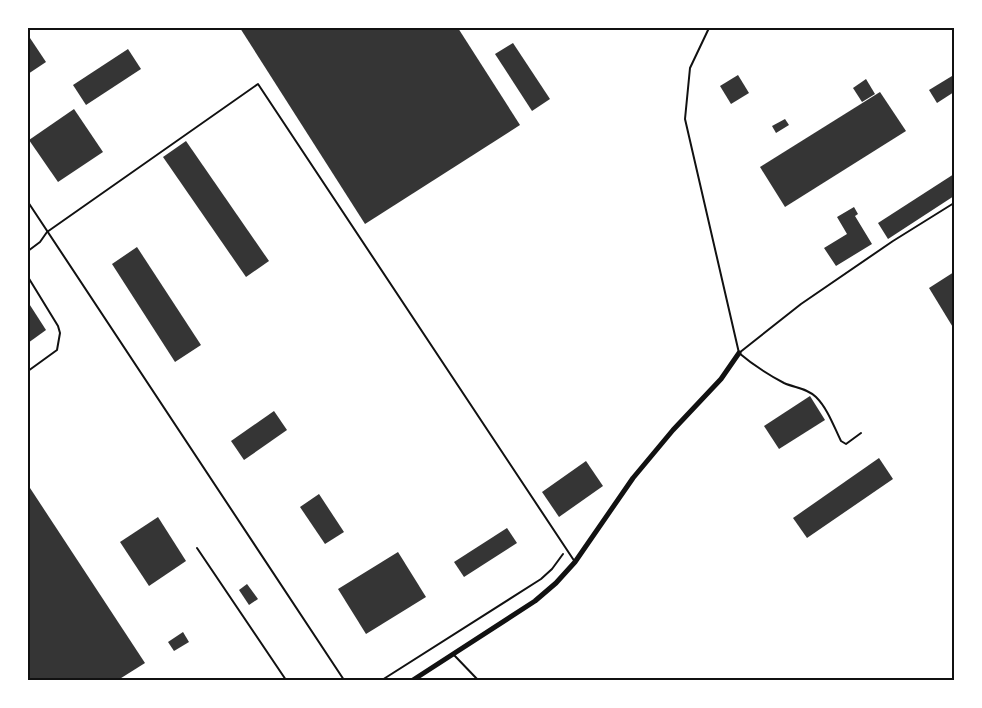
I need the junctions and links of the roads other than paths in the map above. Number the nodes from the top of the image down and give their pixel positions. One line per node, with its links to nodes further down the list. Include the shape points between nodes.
1 (709, 28): 7 (lane, via 690,68 684,119)
2 (28, 202): 4 (lane)
3 (954, 203): 7 (lane, via 817,292)
4 (47, 232): 5 (lane); 11 (lane, via 258,84); 14 (lane)
5 (28, 251)
6 (28, 277): 8 (lane, via 60,332 53,355)
7 (739, 353): 9 (lane, via 755,367 816,397 841,442 846,444); 11 (street, via 632,478)
8 (28, 372)
9 (861, 433)
10 (197, 548): 13 (lane)
11 (574, 562): 12 (street, via 535,601)
12 (454, 655): 15 (street); 16 (lane)
13 (286, 680)
14 (344, 680)
15 (413, 680)
16 (478, 680)

